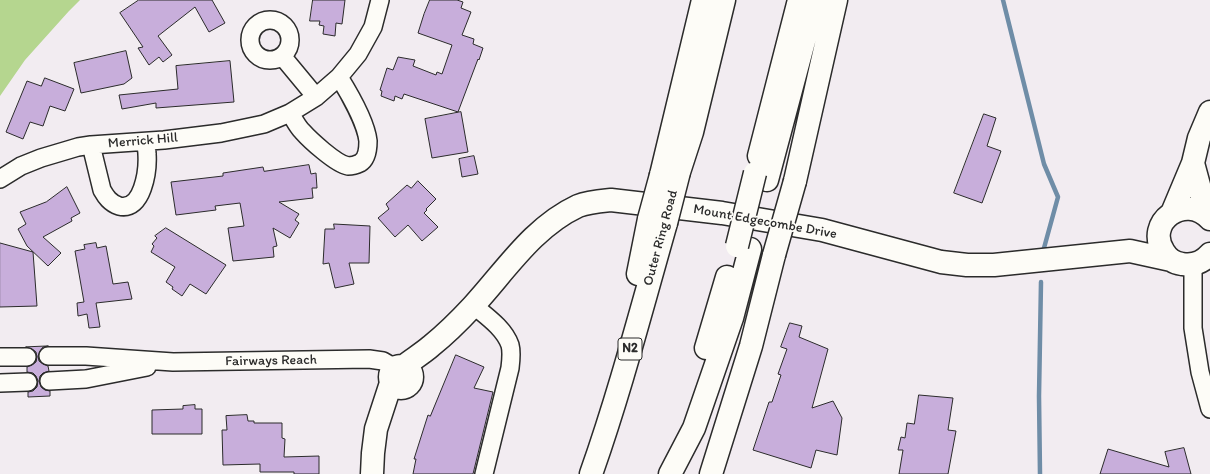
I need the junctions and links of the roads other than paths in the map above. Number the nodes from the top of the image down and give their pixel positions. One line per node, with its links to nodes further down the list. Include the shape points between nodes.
1 (380, 0): 9 (street, Merrick Hill, via 373,27 358,54)
2 (703, 0): 17 (main road)
3 (720, 0): 13 (main road)
4 (724, 0): 13 (main road, Outer Ring Road / N2)
5 (799, 0): 18 (main road, via 766,123)
6 (815, 0): 18 (main road)
7 (836, 0): 39 (main road, bridge, via 795,181 751,346)
8 (282, 56): 10 (street)
9 (339, 77): 10 (street, Merrick Hill); 12 (street, via 351,97 368,141 366,155 361,162 354,166 340,163 301,130)
10 (316, 97): 12 (street, Merrick Hill)
11 (1210, 112): 16 (main road, via 1199,138)
12 (290, 113): 14 (street, Merrick Hill, via 264,124 221,133)
13 (692, 132): 17 (main road, Outer Ring Road / N2)
14 (145, 142): 15 (street, Merrick Hill); 15 (street, via 147,152 143,185 137,200 126,206 114,204 105,196)
15 (91, 145): 19 (street, Merrick Hill, via 40,158)
16 (1193, 163): 20 (main road); 21 (main road)
17 (670, 174): 37 (main road, Outer Ring Road / N2, bridge, via 627,359)
18 (761, 177): 38 (main road, bridge, via 743,247)
19 (0, 179)
20 (1208, 217): 21 (main road, via 1200,211 1188,208 1180,209)
21 (1166, 220): 22 (main road); 24 (main road, via 1159,234 1161,246)
22 (1130, 251): 24 (main road, Mount Edgecombe Drive); 25 (main road, Mount Edgecombe Drive, via 994,265 967,265 941,262 822,230 722,213 611,200 580,206 544,227)
23 (1201, 259): 24 (main road, Mount Edgecombe Drive, via 1180,264); 34 (street, via 1193,328 1200,372)
24 (1171, 260)
25 (473, 305): 30 (main road, Mount Edgecombe Drive); 36 (street, via 505,335 511,355)
26 (48, 356): 29 (street, Fairways Reach)
27 (0, 357): 28 (street)
28 (27, 357)
29 (173, 362): 30 (street, Fairways Reach, via 369,359); 31 (street, Fairways Reach, via 86,379)
30 (399, 376): 35 (main road, via 376,429)
31 (49, 381)
32 (28, 382): 33 (street)
33 (0, 384)
34 (1210, 409)
35 (372, 474)
36 (484, 474)
37 (591, 474)
38 (670, 474)
39 (711, 474)

